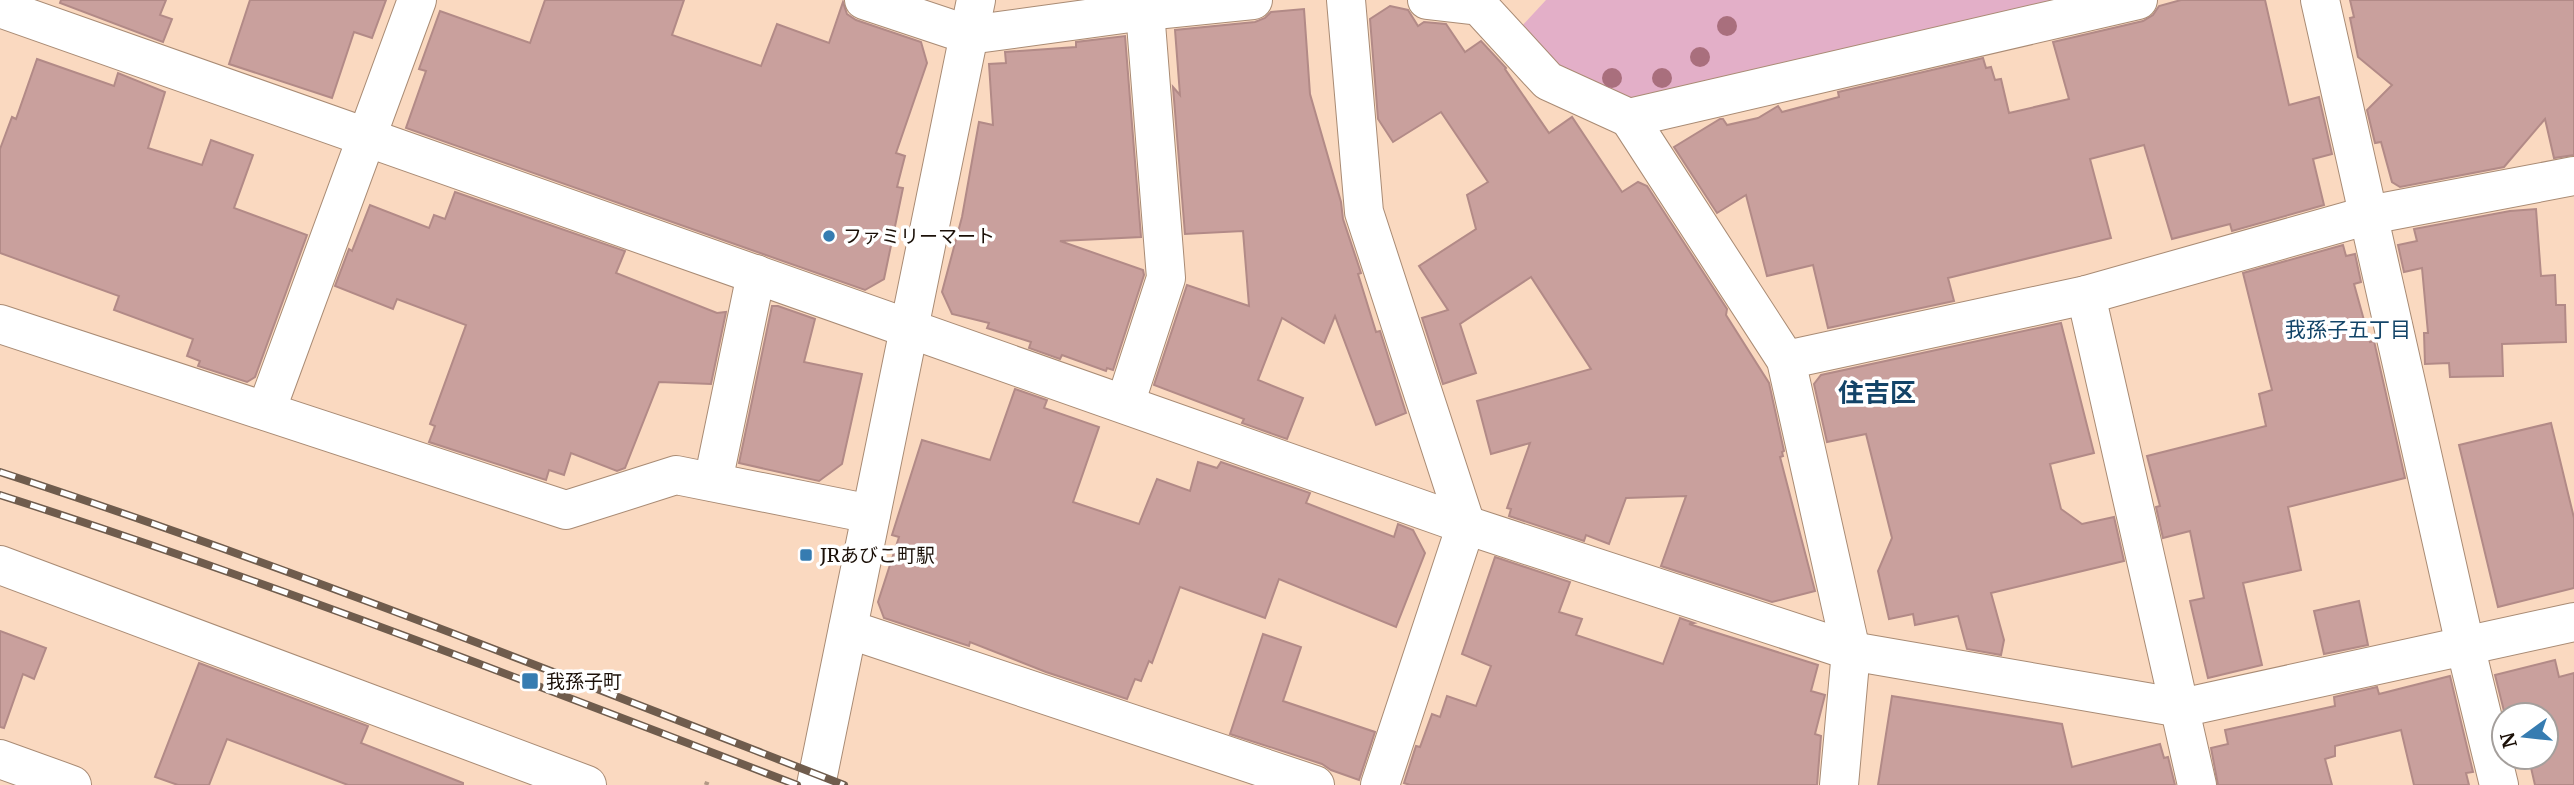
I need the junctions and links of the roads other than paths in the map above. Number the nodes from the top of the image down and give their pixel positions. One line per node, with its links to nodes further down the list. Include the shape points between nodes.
1 (418, 0): 12 (street)
2 (864, 0): 10 (street)
3 (1253, 0): 9 (street)
4 (1346, 0): 24 (street, via 1364,212)
5 (1427, 0): 11 (street, via 1479,6 1548,81)
6 (2138, 0): 11 (street)
7 (2320, 0): 14 (street)
8 (0, 8): 12 (street)
9 (1145, 11): 10 (street); 20 (street, via 1166,278)
10 (972, 17): 18 (street)
11 (1629, 118): 19 (street)
12 (369, 137): 15 (street); 21 (street)
13 (2574, 176): 14 (street)
14 (2369, 215): 16 (street); 28 (street)
15 (756, 274): 18 (street); 22 (street)
16 (2086, 295): 19 (street); 30 (street)
17 (0, 324): 21 (street)
18 (909, 327): 20 (street); 23 (street)
19 (1786, 360): 29 (street)
20 (1125, 404): 24 (street)
21 (266, 411): 22 (street, via 566,510 676,475)
22 (713, 482): 23 (street)
23 (872, 514): 27 (street)
24 (1466, 525): 29 (street); 36 (street)
25 (0, 565): 33 (street)
26 (2574, 622): 28 (street)
27 (848, 628): 34 (street); 35 (street)
28 (2465, 645): 30 (street); 39 (street)
29 (1851, 651): 30 (street); 37 (street)
30 (2181, 708): 38 (street)
31 (0, 759): 32 (street)
32 (72, 785)
33 (587, 785)
34 (816, 785)
35 (1315, 785)
36 (1380, 785)
37 (1839, 785)
38 (2197, 785)
39 (2498, 785)

